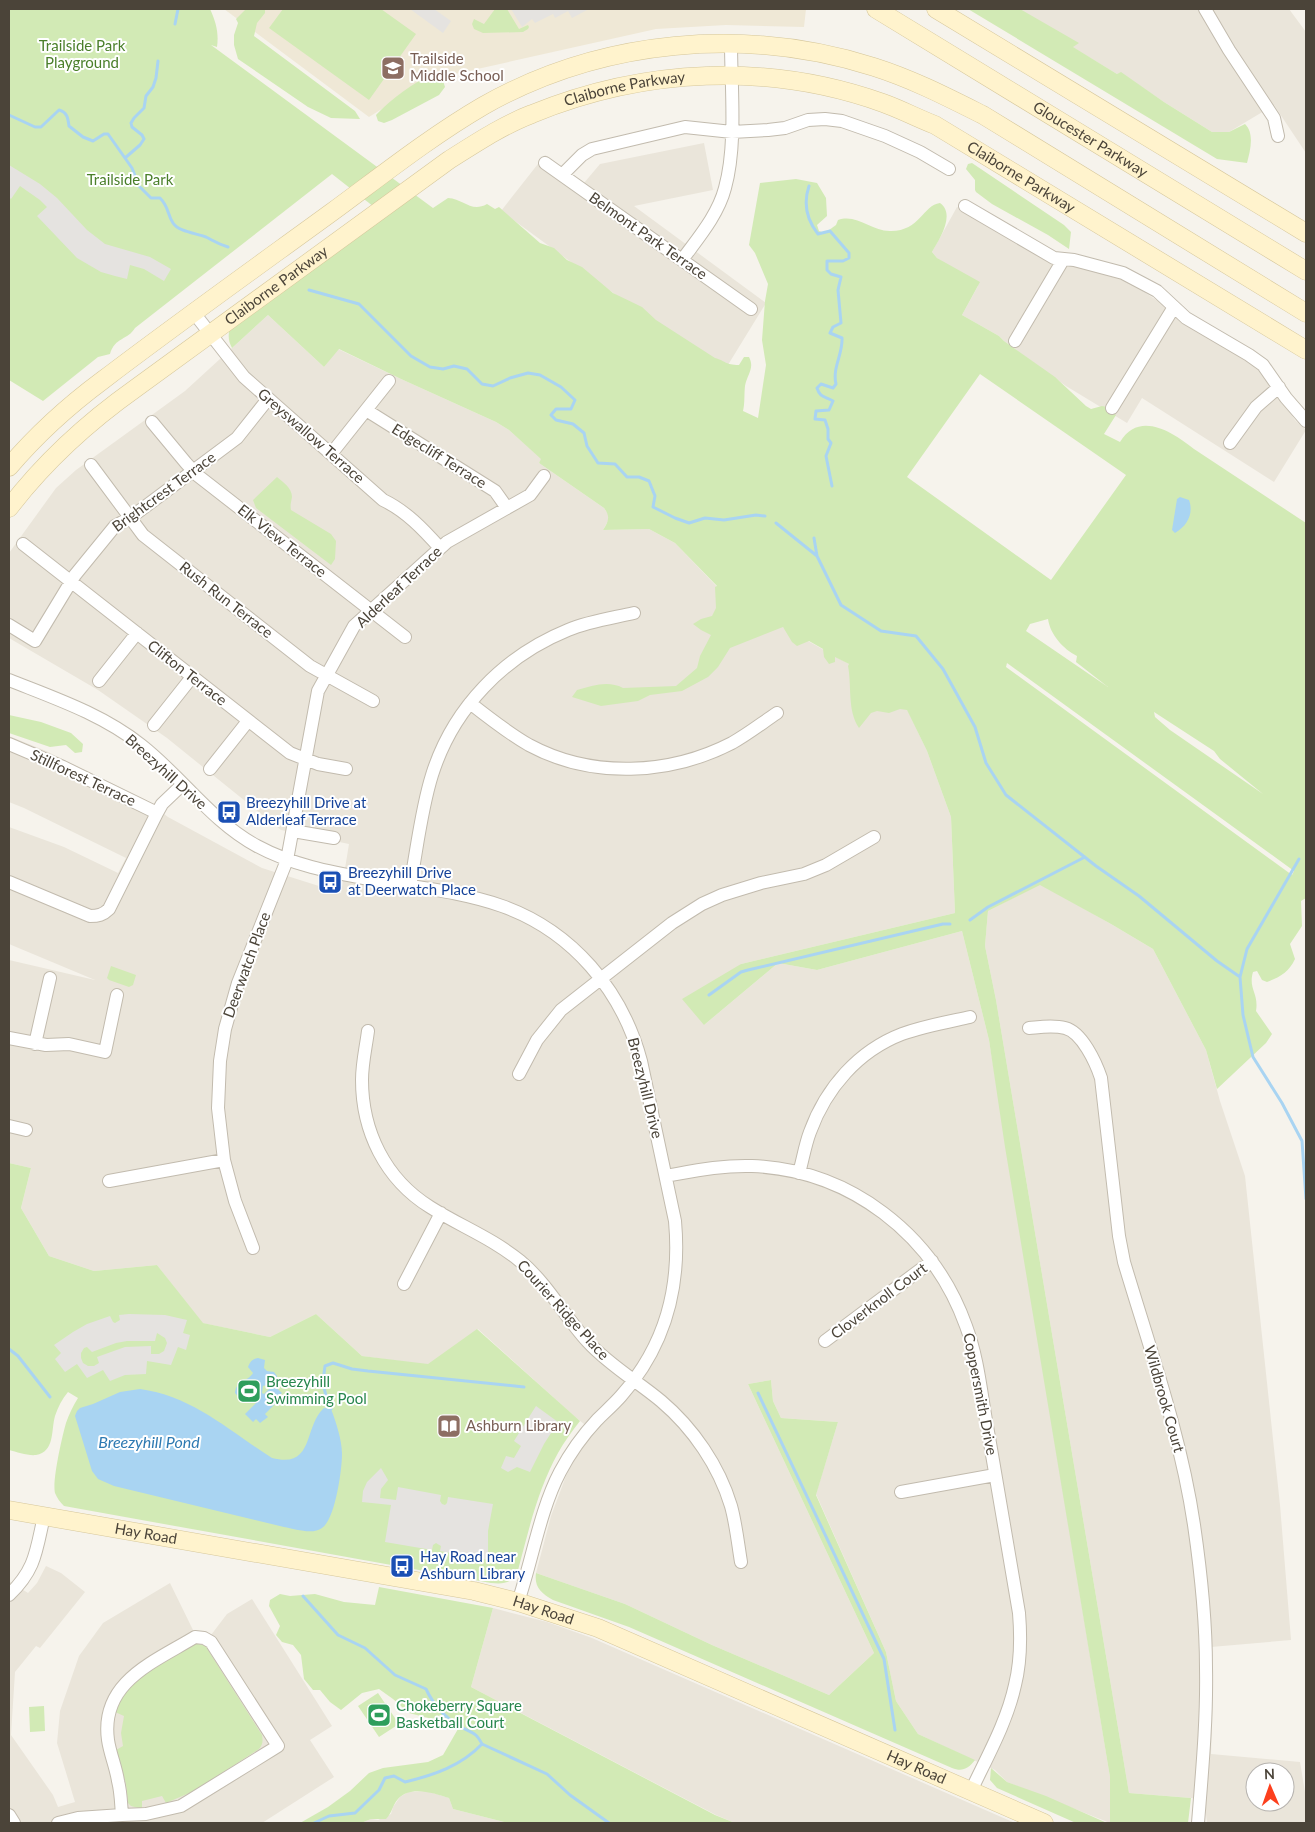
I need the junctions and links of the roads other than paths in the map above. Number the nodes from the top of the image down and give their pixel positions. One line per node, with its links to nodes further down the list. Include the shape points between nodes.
1 (876, 9): 15 (main road, Gloucester Parkway)
2 (936, 9): 12 (main road)
3 (1205, 9): 7 (street, via 1274,118)
4 (731, 43): 5 (street); 18 (main road, Claiborne Parkway, via 681,45 602,59 562,71 483,106); 19 (main road, Claiborne Parkway, via 824,53 929,87 983,115)
5 (731, 74): 6 (street); 20 (main road, Claiborne Parkway, via 650,80 605,89 530,114 449,160); 22 (main road, Claiborne Parkway, via 823,86 882,103 935,125)
6 (732, 132): 9 (street, via 785,128 808,120 842,121 885,136); 10 (street, via 685,127 592,149); 13 (street, via 732,154 725,189 714,214)
7 (1278, 136)
8 (545, 163): 10 (street, Belmont Park Terrace)
9 (950, 169)
10 (562, 175): 13 (street, Belmont Park Terrace)
11 (965, 206): 14 (street, via 1054,258)
12 (1306, 233)
13 (682, 260): 17 (street, Belmont Park Terrace)
14 (1063, 260): 16 (street, via 1123,273 1157,291); 21 (street)
15 (1306, 270)
16 (1174, 307): 24 (street, via 1186,318 1263,365); 26 (street)
17 (751, 309)
18 (194, 313): 20 (street, Greyswallow Terrace); 33 (main road, Claiborne Parkway, via 76,400)
19 (1306, 313)
20 (210, 334): 25 (street, Greyswallow Terrace, via 244,377); 36 (main road, Claiborne Parkway, via 87,425 49,461)
21 (1016, 341)
22 (1306, 350)
23 (389, 381): 27 (street)
24 (1280, 388): 29 (street); 30 (street, via 1256,407)
25 (268, 399): 31 (street, Greyswallow Terrace); 34 (street, Brightcrest Terrace, via 237,438)
26 (1112, 408)
27 (366, 410): 31 (street); 37 (street, Edgecliff Terrace, via 495,491)
28 (152, 422): 34 (street, Elk View Terrace)
29 (1306, 422)
30 (1230, 443)
31 (331, 454): 40 (street, Greyswallow Terrace, via 383,500 399,508)
32 (91, 465): 38 (street, Rush Run Terrace)
33 (9, 467)
34 (193, 471): 38 (street, Brightcrest Terrace); 42 (street, Elk View Terrace)
35 (544, 476): 37 (street, Alderleaf Terrace, via 530,495)
36 (9, 508)
37 (507, 508): 40 (street, Alderleaf Terrace)
38 (130, 518): 41 (street, Brightcrest Terrace, via 110,531); 47 (street, Rush Run Terrace, via 143,535 310,666)
39 (23, 544): 41 (street, Clifton Terrace)
40 (440, 548): 42 (street, Alderleaf Terrace)
41 (71, 582): 44 (street, Brightcrest Terrace, via 35,641); 45 (street, Clifton Terrace)
42 (370, 611): 46 (street, Elk View Terrace); 47 (street, Alderleaf Terrace, via 354,626)
43 (634, 613): 52 (street, via 568,629 545,640 504,668)
44 (9, 624)
45 (137, 633): 48 (street, Clifton Terrace); 50 (street)
46 (405, 637)
47 (327, 675): 51 (street, Rush Run Terrace); 57 (street, Alderleaf Terrace, via 317,696)
48 (192, 677): 54 (street, Clifton Terrace); 55 (street)
49 (9, 680): 60 (street, Breezyhill Drive, via 73,706 120,730)
50 (99, 681)
51 (373, 701)
52 (470, 703): 53 (street, via 508,732 550,754 616,769 666,766 689,760 733,742); 67 (street, via 448,736 433,773)
53 (776, 713)
54 (248, 721): 57 (street, Clifton Terrace, via 290,753); 58 (street)
55 (154, 725)
56 (9, 744): 61 (street, Stillforest Terrace)
57 (306, 759): 59 (street, Clifton Terrace); 62 (street, Alderleaf Terrace)
58 (210, 769)
59 (346, 769)
60 (183, 784): 61 (street); 65 (street, Breezyhill Drive, via 238,835)
61 (157, 813): 66 (street, via 104,914 90,916)
62 (292, 831): 64 (street); 65 (street, Alderleaf Terrace)
63 (874, 837): 69 (street, via 818,868 742,888 702,904)
64 (334, 838)
65 (287, 860): 67 (street, Breezyhill Drive); 79 (street, Deerwatch Place, via 238,983 225,1029 218,1093)
66 (9, 882)
67 (410, 886): 69 (street, Breezyhill Drive, via 481,900 523,914 566,942)
68 (50, 978): 75 (street)
69 (601, 978): 76 (street, via 553,1020); 81 (street, Breezyhill Drive, via 621,1009 637,1045)
70 (117, 995): 75 (street, via 105,1052 69,1044)
71 (970, 1017): 80 (street, via 902,1034 868,1053 844,1073 818,1113)
72 (1029, 1028): 102 (street, Wildbrook Court, via 1067,1028 1089,1050 1101,1078 1124,1262 1173,1426 1199,1560 1204,1612 1206,1719)
73 (368, 1031): 83 (street, Courier Ridge Place, via 362,1086 372,1138 402,1185)
74 (9, 1038): 75 (street)
75 (35, 1044)
76 (519, 1074)
77 (9, 1126): 78 (street)
78 (26, 1130)
79 (224, 1160): 82 (street); 84 (street, Deerwatch Place)
80 (799, 1172): 81 (street, Coppersmith Drive, via 735,1166); 85 (street, Coppersmith Drive, via 862,1198 895,1221)
81 (666, 1176): 88 (street, Breezyhill Drive, via 677,1245 673,1295 657,1342)
82 (109, 1181)
83 (441, 1213): 86 (street); 88 (street, Courier Ridge Place, via 491,1240 521,1262 588,1342)
84 (253, 1248)
85 (932, 1261): 87 (street, Cloverknoll Court); 89 (street, Coppersmith Drive, via 967,1327)
86 (404, 1284)
87 (825, 1341)
88 (634, 1381): 93 (street, Courier Ridge Place, via 678,1417 709,1457 732,1508); 95 (street, Breezyhill Drive, via 584,1435 559,1474)
89 (996, 1475): 90 (street); 96 (street, Coppersmith Drive, via 1021,1637 1015,1685 1008,1709)
90 (901, 1492)
91 (9, 1510): 92 (main road, Hay Road)
92 (44, 1516): 94 (street, via 30,1571); 95 (main road, Hay Road, via 474,1591)
93 (741, 1562)
94 (9, 1596)
95 (518, 1602): 96 (main road, Hay Road, via 598,1628)
96 (971, 1791): 101 (main road, Hay Road)
97 (9, 1815): 99 (street)
98 (122, 1815): 98 (street, via 146,1814 181,1806 278,1746 211,1642 204,1638 195,1637 131,1677 114,1698 107,1724 108,1740 120,1790); 100 (street)
99 (14, 1823)
100 (58, 1823)
101 (1044, 1823)
102 (1198, 1823)

